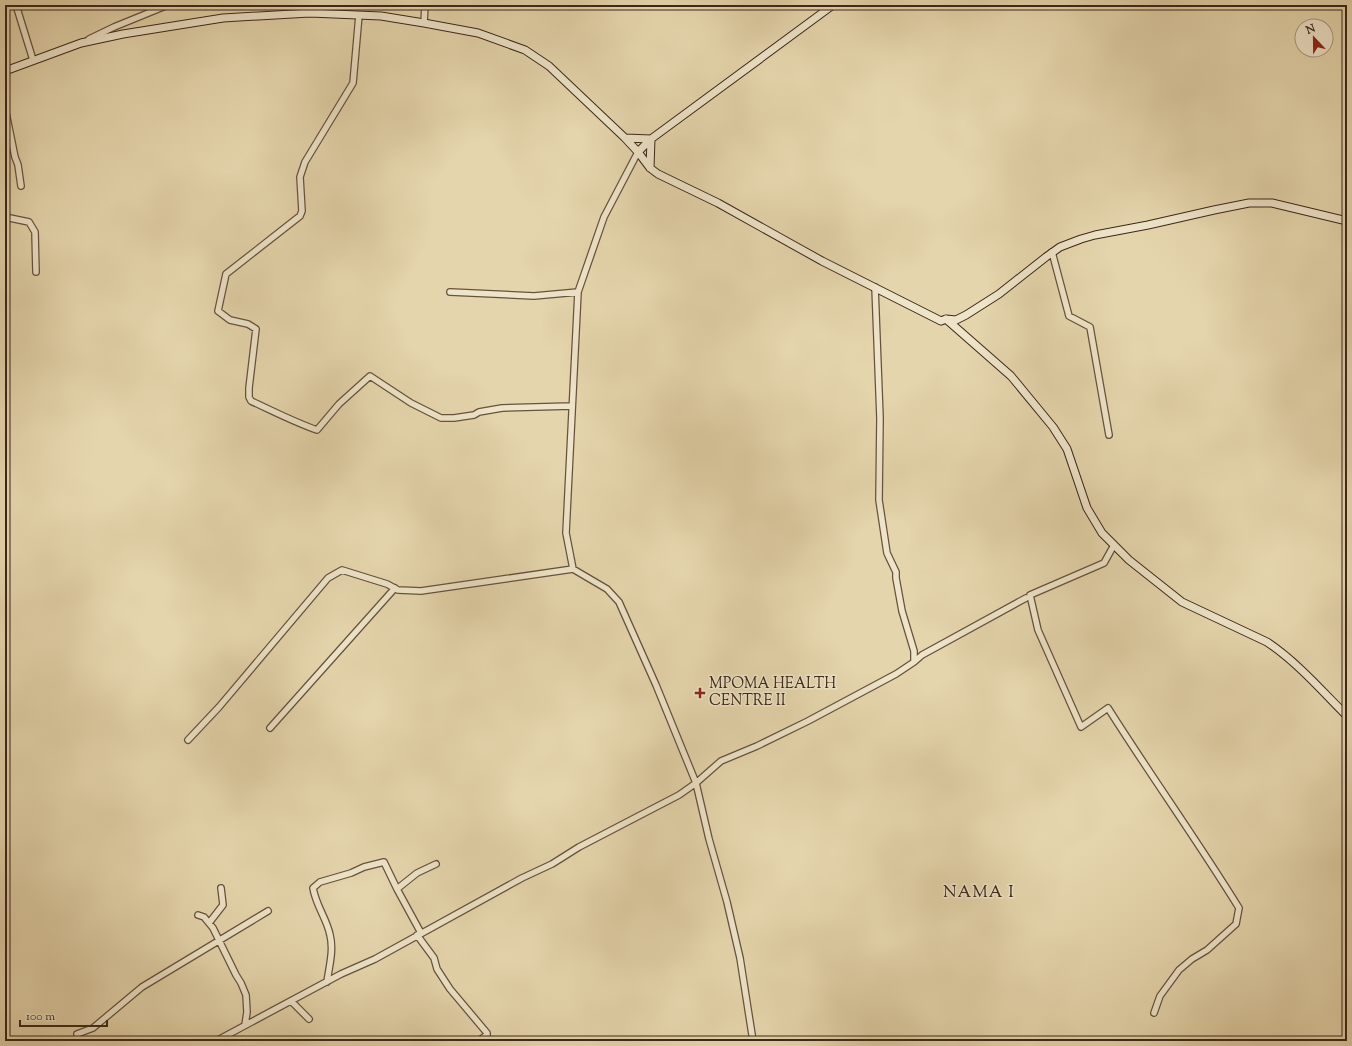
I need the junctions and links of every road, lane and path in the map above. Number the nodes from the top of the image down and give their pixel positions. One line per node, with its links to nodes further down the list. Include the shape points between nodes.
1 (16, 5): 10 (street)
2 (168, 5): 9 (street)
3 (314, 5): 6 (street)
4 (425, 5): 8 (street)
5 (833, 5): 14 (street)
6 (310, 13): 7 (street); 9 (street, via 224,18)
7 (359, 15): 8 (street); 26 (street, via 353,83 305,162 300,177 300,216 226,274 218,311 230,320 248,324 256,329 248,388 251,401 317,430 339,404 370,376 411,403 441,418 474,415 502,408)
8 (424, 22): 13 (street, via 478,33 525,50 550,66)
9 (81, 43): 10 (street)
10 (33, 60): 11 (street)
11 (5, 71)
12 (5, 108): 17 (street)
13 (625, 138): 14 (street); 15 (street)
14 (651, 139): 15 (street); 16 (street)
15 (638, 152): 16 (street); 24 (street, via 604,218)
16 (650, 168): 22 (street)
17 (22, 186)
18 (5, 217): 21 (street, via 29,222 35,232)
19 (1347, 221): 20 (street, via 1272,204 1249,203 1095,235)
20 (1052, 252): 25 (street, via 975,310 956,320); 27 (street, via 1069,316 1090,327)
21 (36, 272)
22 (875, 287): 25 (street, via 941,321); 32 (street, via 880,500 887,553 896,572 902,611 914,651)
23 (450, 292): 24 (street, via 534,296)
24 (578, 292): 26 (street)
25 (946, 319): 28 (street, via 1011,376 1053,427 1067,449 1087,508 1102,534)
26 (572, 406): 29 (street, via 566,533)
27 (1109, 435)
28 (1114, 545): 33 (street, via 1182,602 1275,648); 47 (street, via 1104,563 1030,596 1038,630 1081,727 1108,708 1240,908 1236,924 1207,950 1179,970 1160,996)
29 (573, 569): 30 (street, via 421,591); 36 (street, via 607,589 619,602)
30 (395, 588): 34 (street); 35 (street, via 342,570 328,578)
31 (1026, 598): 32 (street, via 922,655)
32 (914, 662): 36 (street, via 808,721 721,761)
33 (1347, 716)
34 (270, 728)
35 (188, 740)
36 (696, 783): 43 (street, via 679,795); 53 (street, via 740,958)
37 (436, 864): 39 (street, via 417,873)
38 (222, 888): 42 (street, via 223,905)
39 (397, 889): 43 (street); 45 (street, via 384,862 320,882 313,888 316,902 331,936)
40 (268, 911): 44 (street)
41 (198, 915): 42 (street)
42 (209, 923): 44 (street)
43 (419, 934): 45 (street); 52 (street, via 450,989 487,1033)
44 (219, 940): 49 (street, via 246,995); 50 (street, via 142,987 93,1028)
45 (327, 982): 46 (street)
46 (291, 1001): 48 (street); 49 (street)
47 (1154, 1013)
48 (309, 1019)
49 (245, 1025): 51 (street)
50 (77, 1034)
51 (216, 1041)
52 (478, 1041)
53 (753, 1041)

